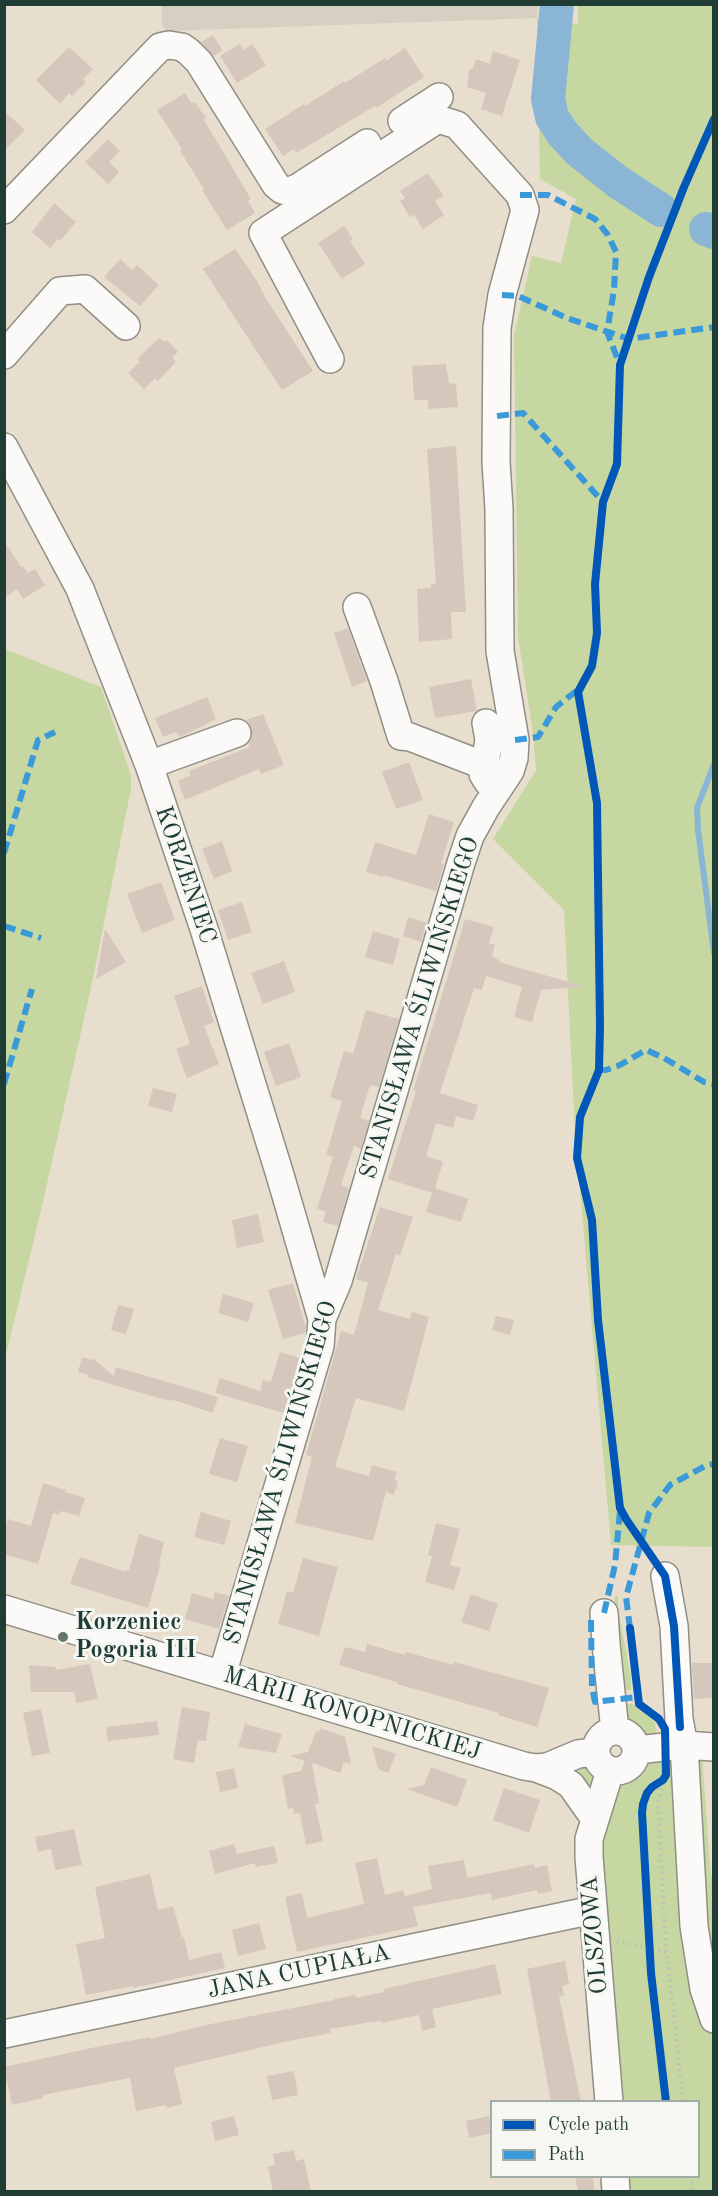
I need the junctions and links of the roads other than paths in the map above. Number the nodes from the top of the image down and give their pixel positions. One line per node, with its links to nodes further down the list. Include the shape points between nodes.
1 (439, 97): 2 (street, via 297,188 282,190 199,62 182,47 160,47)
2 (4, 210)
3 (126, 326): 4 (street, via 84,289 60,291)
4 (4, 355)
5 (330, 359): 11 (street, STANISŁAWA ŚLIWIŃSKIEGO, via 263,232 438,119 457,125 520,195 525,210 497,328 500,651 515,740 510,771)
6 (4, 447): 10 (street, KORZENIEC, via 80,589)
7 (357, 607): 11 (street, via 401,736)
8 (486, 723): 11 (street)
9 (237, 733): 10 (street)
10 (149, 765): 12 (street, KORZENIEC, via 211,951)
11 (492, 777): 12 (street, STANISŁAWA ŚLIWIŃSKIEGO, via 486,807 470,836 338,1281)
12 (322, 1320): 16 (street, STANISŁAWA ŚLIWIŃSKIEGO, via 320,1346)
13 (666, 1576): 18 (street)
14 (4, 1609): 16 (street, MARII KONOPNICKIEJ)
15 (604, 1613): 17 (street)
16 (222, 1675): 22 (street, MARII KONOPNICKIEJ)
17 (615, 1731): 20 (street, via 630,1736); 21 (street, via 599,1740)
18 (684, 1745): 19 (street); 20 (street); 25 (street, via 694,1926 702,1979)
19 (714, 1747)
20 (636, 1750): 21 (street, via 633,1762 623,1771)
21 (602, 1761): 22 (street, via 587,1752); 23 (street, OLSZOWA)
22 (536, 1768): 23 (street, MARII KONOPNICKIEJ, via 567,1782)
23 (595, 1819): 24 (street, OLSZOWA, via 589,1839)
24 (593, 1910): 26 (street, JANA CUPIAŁA); 27 (street, OLSZOWA)
25 (714, 2019)
26 (4, 2034)
27 (609, 2100)

